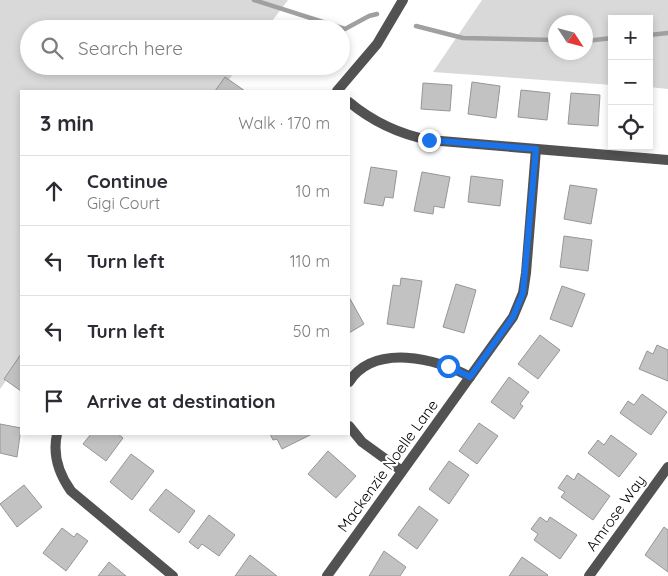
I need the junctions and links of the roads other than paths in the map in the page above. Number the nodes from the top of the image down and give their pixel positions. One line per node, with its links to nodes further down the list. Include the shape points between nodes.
1 (403, 0): 2 (street, via 377,44)
2 (338, 90)
3 (350, 103): 4 (street, via 371,119 410,136)
4 (536, 149): 5 (street); 6 (street, Mackenzie Noelle Lane, via 523,293 513,317)
5 (668, 160)
6 (470, 377): 7 (street, via 440,363 393,358 366,365); 11 (street, Mackenzie Noelle Lane)
7 (350, 381)
8 (350, 427): 11 (street, via 362,442)
9 (57, 435): 12 (street, via 56,458 60,475 71,491)
10 (668, 467): 14 (street, Amrose Way)
11 (402, 471): 13 (street, Mackenzie Noelle Lane)
12 (173, 576)
13 (327, 576)
14 (588, 576)

